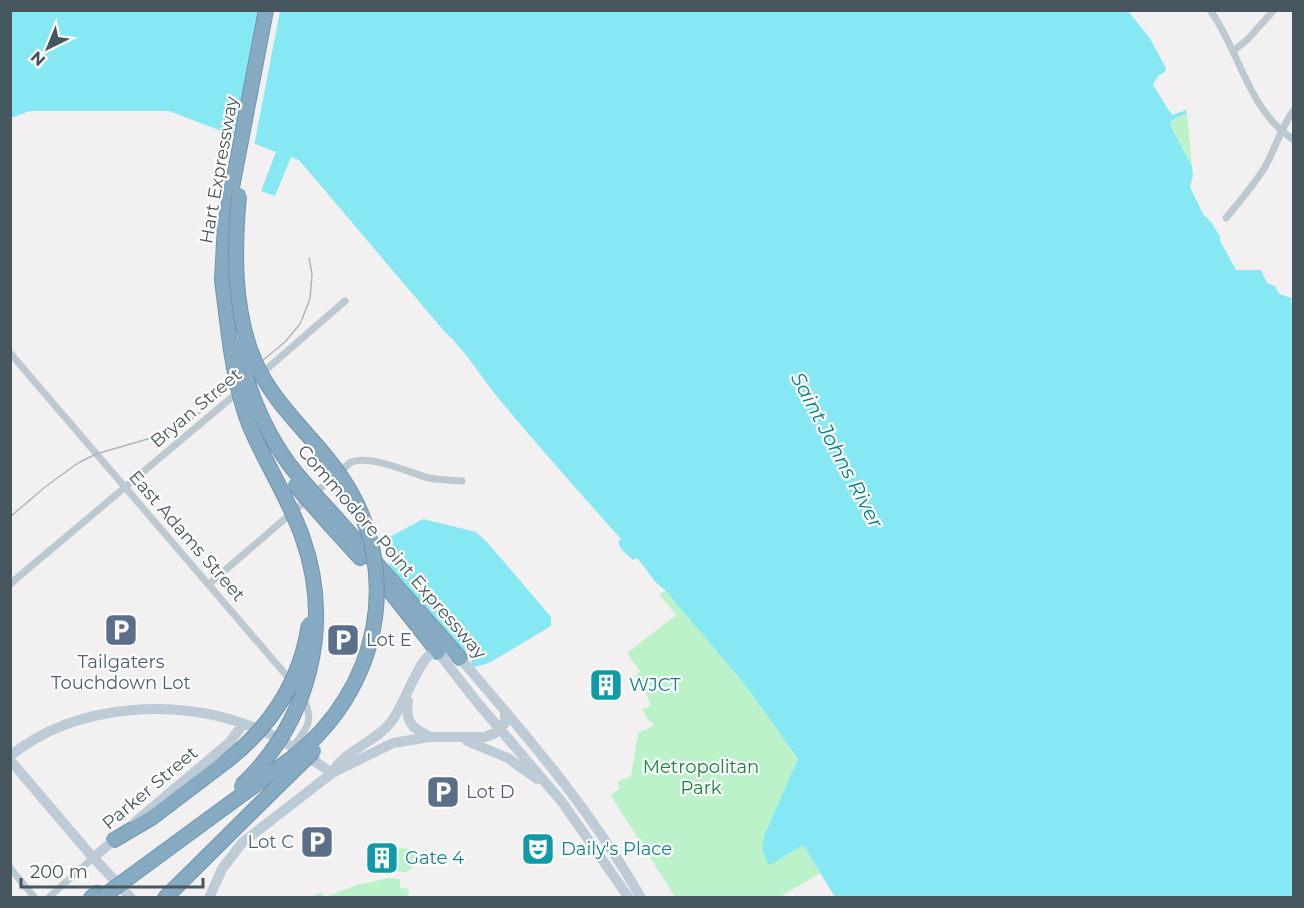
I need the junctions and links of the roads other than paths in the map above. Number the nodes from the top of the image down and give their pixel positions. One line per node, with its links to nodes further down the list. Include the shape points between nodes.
1 (266, 10): 12 (highway, Hart Expressway, via 224,236 222,280)
2 (276, 10): 9 (highway, Hart Expressway)
3 (1210, 10): 5 (street)
4 (1274, 10): 5 (street)
5 (1233, 51): 7 (street, via 1252,91)
6 (1293, 110): 7 (street)
7 (1281, 130): 8 (street); 10 (street, via 1258,178)
8 (1293, 140)
9 (239, 195): 16 (highway, Commodore Point Expressway, bridge, via 229,274 233,320 245,371 278,447); 20 (highway, bridge, via 240,310 248,341 273,394 337,470 361,513 375,572)
10 (1226, 218)
11 (345, 301): 15 (street, Bryan Street)
12 (229, 336): 16 (highway, Commodore Point Expressway, bridge, via 243,390 266,440 296,486); 17 (highway, bridge, via 244,410)
13 (10, 353): 15 (street, East Adams Street)
14 (462, 481): 19 (street, via 354,461)
15 (126, 487): 18 (street, Bryan Street); 19 (street, East Adams Street)
16 (334, 523): 21 (highway, Commodore Point Expressway); 22 (highway, Commodore Point Expressway)
17 (303, 538): 33 (highway, bridge, via 309,568 308,632 286,694 270,719 228,760 153,817); 36 (highway, bridge, via 315,589 315,640 304,690 286,730 263,763 235,791)
18 (10, 584)
19 (209, 584): 29 (street, East Adams Street, via 294,684 307,705 308,725)
20 (372, 643): 36 (highway, bridge, via 347,698 313,741); 37 (highway, bridge, via 364,677 344,716)
21 (438, 652): 22 (street); 23 (street, via 426,658); 26 (street, Commodore Point Expressway)
22 (460, 658): 24 (street, Commodore Point Expressway)
23 (409, 691): 27 (street, via 408,721); 31 (street, via 389,725 339,763)
24 (505, 711): 26 (street, via 506,719); 43 (street, Commodore Point Expressway, via 611,846)
25 (243, 724): 29 (street); 30 (street, via 171,710 96,716 55,728); 33 (street, Parker Street, via 230,742)
26 (500, 729): 28 (street, via 488,737); 32 (street, Commodore Point Expressway)
27 (429, 736): 28 (street); 31 (street, via 388,744)
28 (458, 738): 32 (street, via 512,760)
29 (293, 747): 31 (street)
30 (10, 758): 34 (street)
31 (332, 773): 41 (street, via 243,843 222,869)
32 (562, 802): 42 (street)
33 (114, 840): 34 (street, Parker Street)
34 (94, 858): 39 (street, Parker Street); 40 (street)
35 (10, 868): 38 (street)
36 (96, 896)
37 (167, 896)
38 (35, 897)
39 (48, 897)
40 (131, 897)
41 (209, 897)
42 (629, 897)
43 (641, 897)

